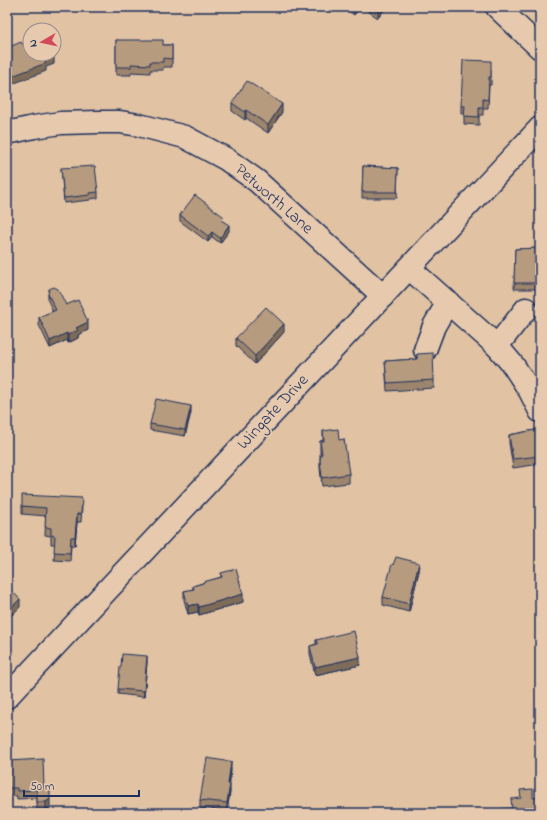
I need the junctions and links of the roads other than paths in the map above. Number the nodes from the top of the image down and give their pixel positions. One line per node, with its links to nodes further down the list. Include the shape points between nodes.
1 (497, 7): 2 (street)
2 (540, 48)
3 (540, 128): 5 (street, Wingate Drive)
4 (7, 133): 6 (street, Petworth Lane, via 54,124 120,122 185,137 226,159 257,181)
5 (409, 268): 6 (street, Wingate Drive); 7 (street)
6 (383, 296): 12 (street, Wingate Drive)
7 (448, 302): 9 (street); 10 (street, via 434,326)
8 (526, 309): 9 (street)
9 (497, 346): 11 (street, via 513,365)
10 (425, 350)
11 (540, 411)
12 (7, 697)

